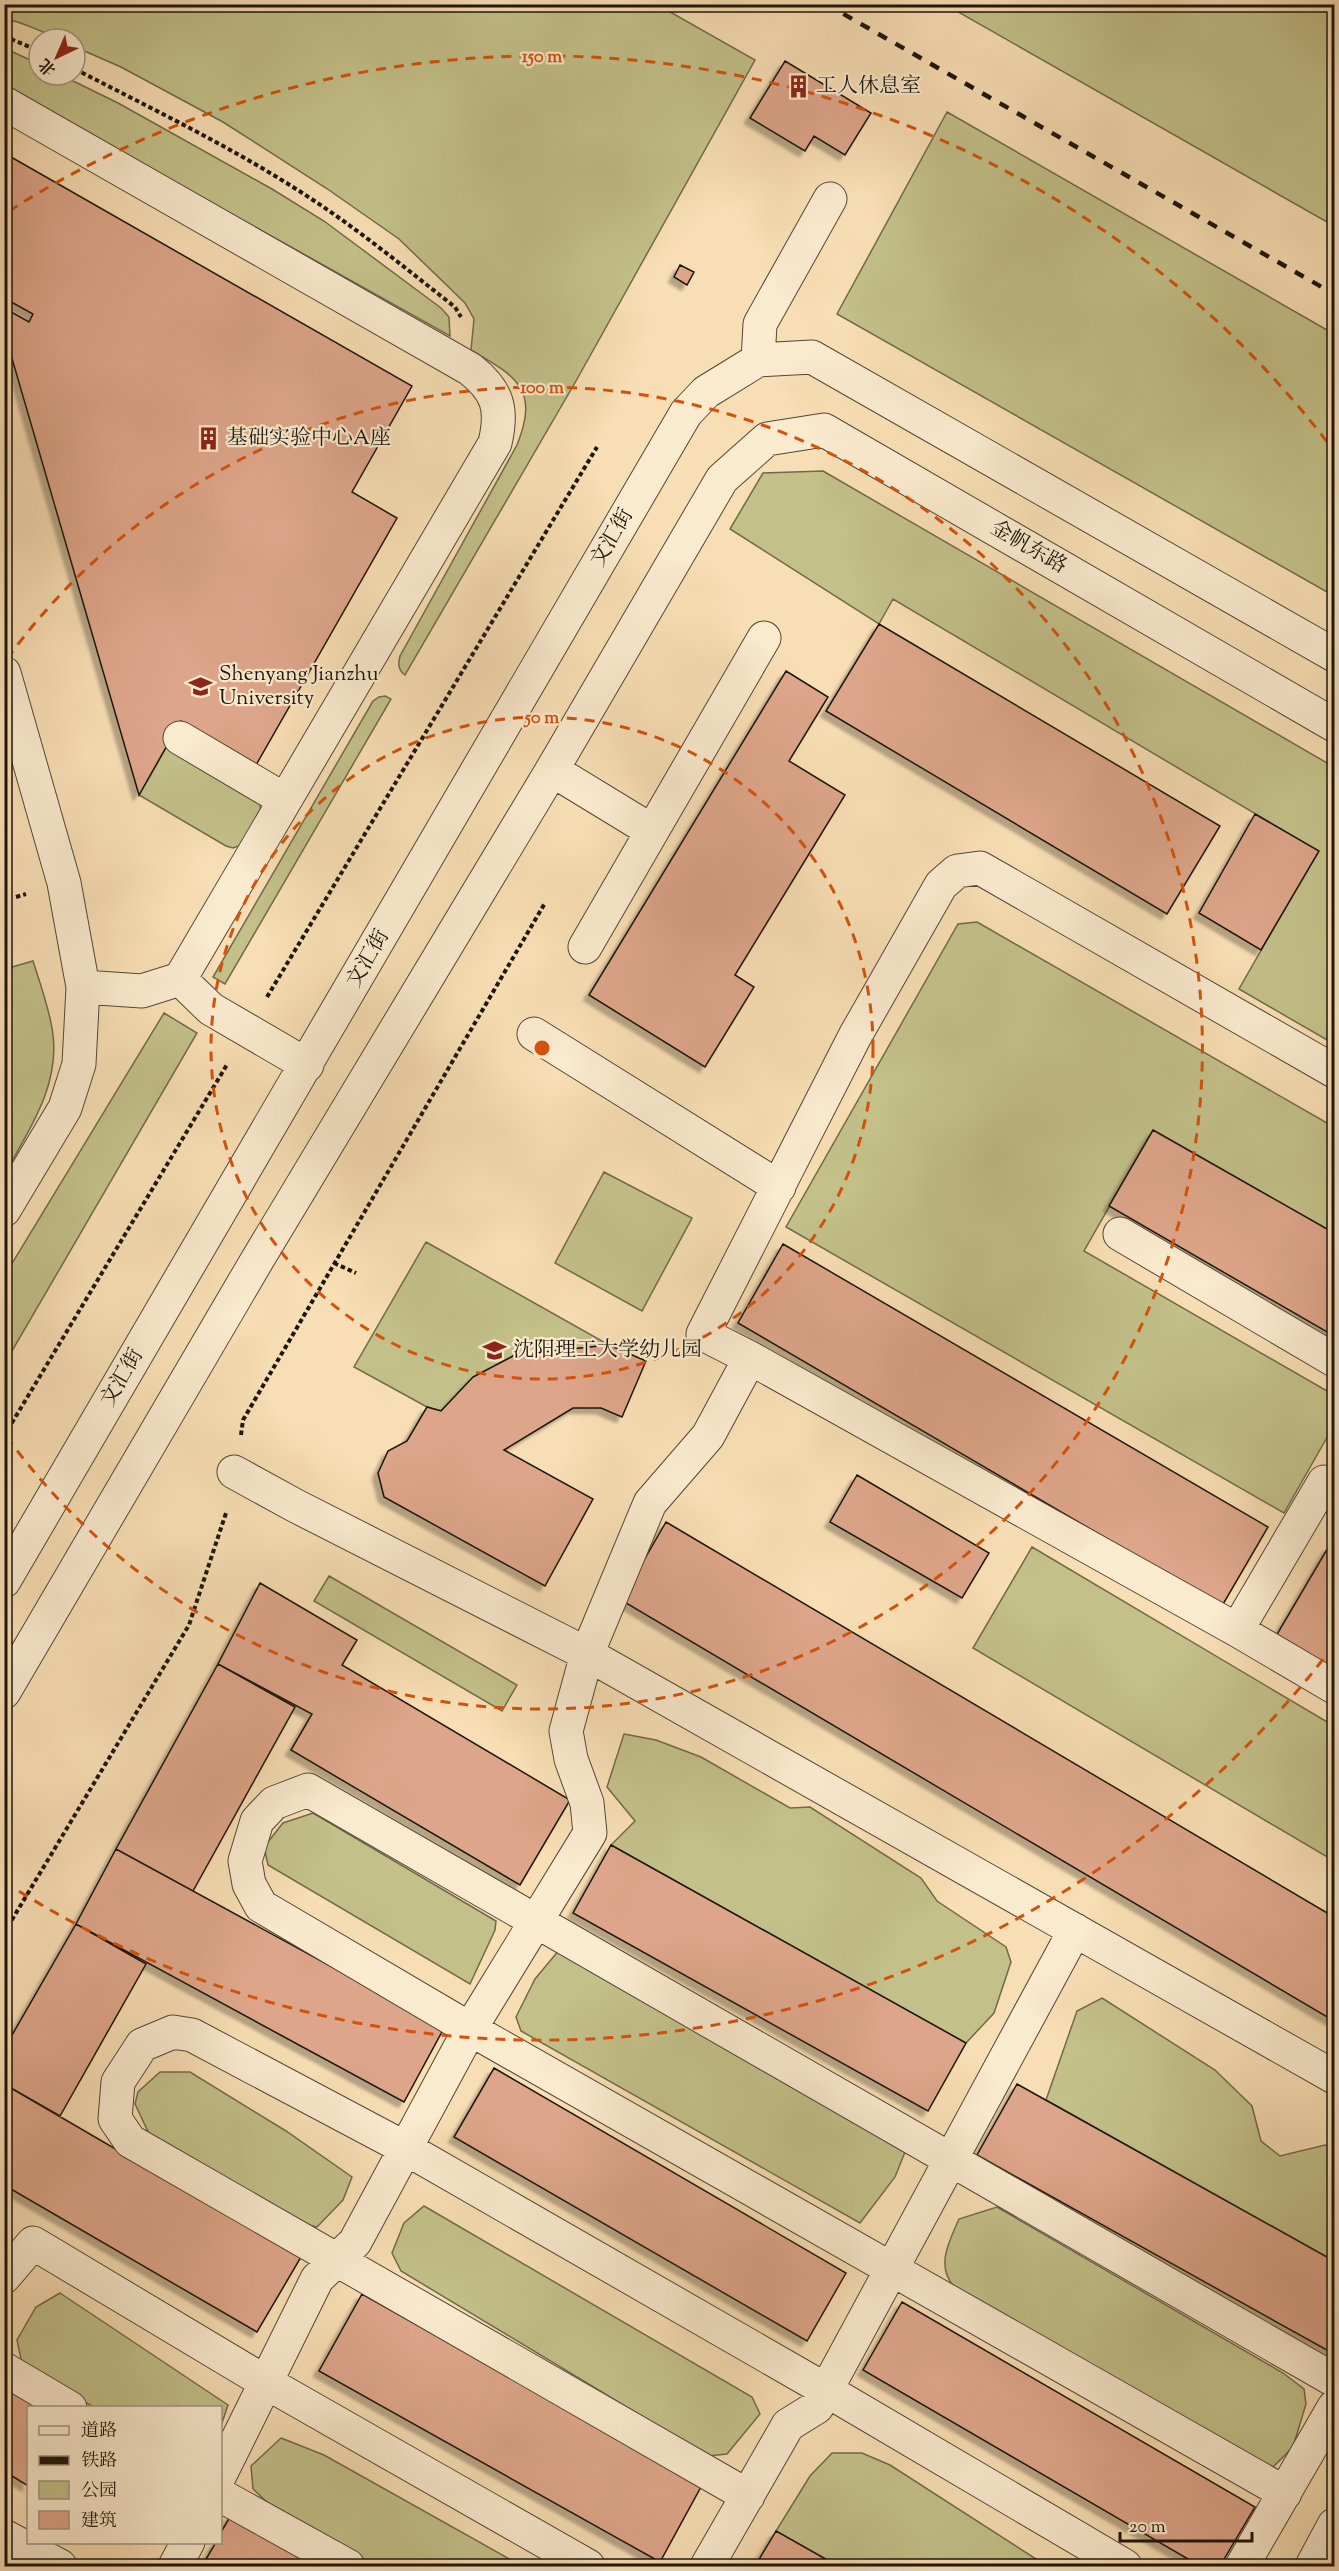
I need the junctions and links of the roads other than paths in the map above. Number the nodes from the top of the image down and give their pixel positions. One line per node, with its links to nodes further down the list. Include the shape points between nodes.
1 (4, 103): 10 (street, via 450,358 488,383 498,403 500,423 495,443)
2 (830, 199): 3 (street, via 760,324)
3 (758, 360): 5 (street, via 812,357); 16 (street, 文汇街, via 706,392 686,413)
4 (764, 639): 11 (street)
5 (1335, 655)
6 (4, 673): 14 (street, via 64,883)
7 (1335, 724): 9 (street, 金帆东路, via 824,430 767,439 722,479)
8 (180, 738): 10 (street)
9 (552, 770): 11 (street); 29 (street, via 256,1262)
10 (285, 800): 13 (street)
11 (652, 831): 12 (street)
12 (585, 947)
13 (180, 979): 14 (street, via 142,991); 16 (street, via 211,1009)
14 (83, 987): 19 (street, via 79,1064 65,1108)
15 (534, 1034): 18 (street)
16 (307, 1065): 25 (street, 文汇街)
17 (1335, 1071): 18 (street, via 980,868 957,871 941,885 855,1036)
18 (779, 1187): 21 (street, via 703,1334)
19 (4, 1210)
20 (1120, 1234): 22 (street)
21 (750, 1358): 26 (street); 27 (street, via 708,1436 650,1503)
22 (1335, 1360)
23 (234, 1472): 27 (street)
24 (1335, 1489): 26 (street, via 1324,1482)
25 (4, 1581)
26 (1237, 1630): 28 (street)
27 (587, 1654): 30 (street, via 566,1731 571,1759 587,1803 590,1833); 31 (street)
28 (1335, 1688)
29 (4, 1692)
30 (536, 1922): 32 (street); 32 (street, via 309,1790 274,1803 257,1821 245,1861 249,1884 261,1906); 35 (street)
31 (1075, 1930): 33 (street); 35 (street)
32 (470, 2029): 34 (street); 37 (street)
33 (1335, 2077)
34 (405, 2148): 36 (street, via 355,2242); 36 (street, via 192,2035 173,2032 142,2045 118,2082 115,2119 130,2141); 42 (street)
35 (952, 2160): 37 (street); 40 (street)
36 (338, 2259): 41 (street, via 318,2279); 48 (street)
37 (893, 2269): 42 (street); 46 (street)
38 (4, 2277): 41 (street, via 33,2243)
39 (4, 2369): 43 (street)
40 (1335, 2380)
41 (267, 2383): 45 (street); 55 (street)
42 (826, 2390): 48 (street, via 817,2407 788,2425); 57 (street)
43 (67, 2406)
44 (1335, 2407): 46 (street)
45 (222, 2471)
46 (1285, 2493): 58 (street)
47 (222, 2496): 54 (street)
48 (748, 2496): 56 (street)
49 (1335, 2525): 59 (street)
50 (4, 2536): 52 (street)
51 (187, 2544): 53 (street)
52 (60, 2566)
53 (175, 2566)
54 (348, 2566)
55 (588, 2566)
56 (706, 2566)
57 (1125, 2566)
58 (1242, 2566)
59 (1312, 2566)

